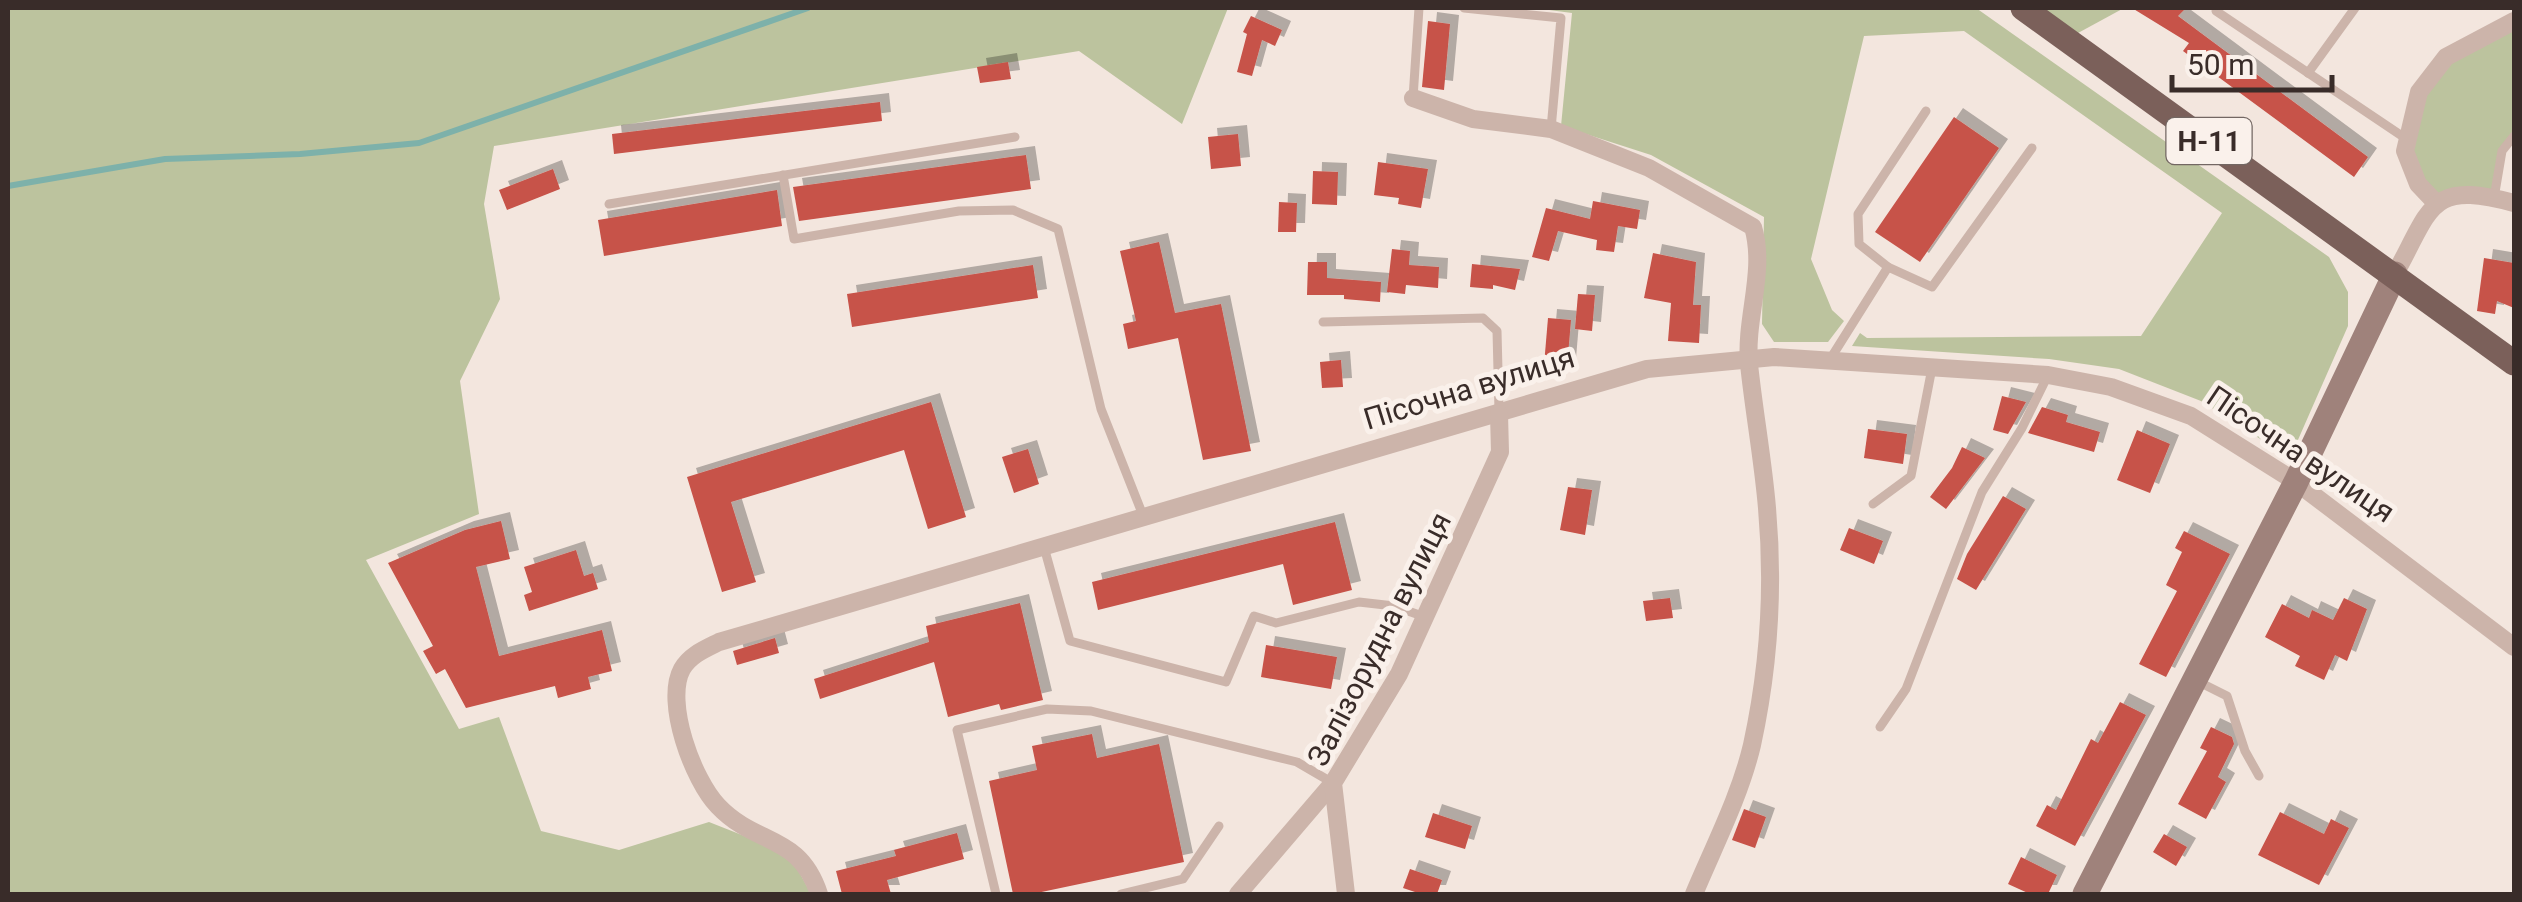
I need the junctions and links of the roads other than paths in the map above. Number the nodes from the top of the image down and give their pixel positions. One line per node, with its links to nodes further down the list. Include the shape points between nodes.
1 (1419, 8): 8 (lane)
2 (1464, 8): 10 (lane, via 1562,18)
3 (2023, 8): 21 (main road, Н-11)
4 (2355, 8): 7 (lane)
5 (2216, 11): 7 (lane)
6 (2514, 21): 13 (street, via 2446,57 2419,92)
7 (2308, 72): 13 (lane)
8 (1413, 98): 10 (street, via 1473,119)
9 (1926, 112): 20 (lane, via 1858,214 1858,244)
10 (1551, 129): 23 (street, via 1649,168 1753,227 1759,246)
11 (2514, 136): 16 (lane, via 2502,151)
12 (1015, 137): 15 (lane)
13 (2408, 140): 17 (street, via 2405,152 2418,184)
14 (2032, 148): 20 (lane, via 1932,288)
15 (782, 176): 19 (lane); 31 (lane, via 794,240 959,211 1014,210 1058,229 1101,409)
16 (2494, 198): 17 (street, via 2462,193); 18 (street)
17 (2436, 203): 21 (street)
18 (2514, 203)
19 (608, 204)
20 (1888, 267): 24 (lane)
21 (2394, 274): 25 (main road, Н-11); 29 (street)
22 (1323, 322): 28 (lane, via 1482,318 1497,330)
23 (1749, 358): 24 (street, Пісочна вулиця); 28 (street, Пісочна вулиця, via 1647,369); 45 (street, via 1768,509 1766,660 1741,782)
24 (1829, 361): 26 (street, Пісочна вулиця)
25 (2514, 364)
26 (1933, 366): 27 (street, Пісочна вулиця); 30 (lane, via 1911,476)
27 (2048, 375): 29 (street, Пісочна вулиця, via 2111,387 2191,416); 36 (lane, via 1982,492 1906,689)
28 (1499, 414): 31 (street, Пісочна вулиця); 33 (street, Залізорудна вулиця, via 1500,452)
29 (2296, 482): 34 (street, Пісочна вулиця); 35 (street)
30 (1873, 504)
31 (1144, 518): 32 (street, Пісочна вулиця)
32 (1044, 547): 33 (lane, via 1070,642 1226,682 1254,616 1276,623 1358,602); 40 (street, Пісочна вулиця, via 719,642 683,668 675,699 689,756 709,793 735,822 802,858)
33 (1425, 618): 38 (street, Залізорудна вулиця)
34 (2514, 647)
35 (2195, 680): 37 (lane, via 2227,696); 46 (street)
36 (1880, 727)
37 (2259, 776)
38 (1334, 783): 41 (lane, via 1297,762 1091,710 1047,709 958,730); 43 (street); 44 (street, Залізорудна вулиця)
39 (1219, 826): 42 (lane, via 1183,880)
40 (818, 894)
41 (996, 894)
42 (1121, 894)
43 (1238, 894)
44 (1346, 894)
45 (1694, 894)
46 (2084, 894)

